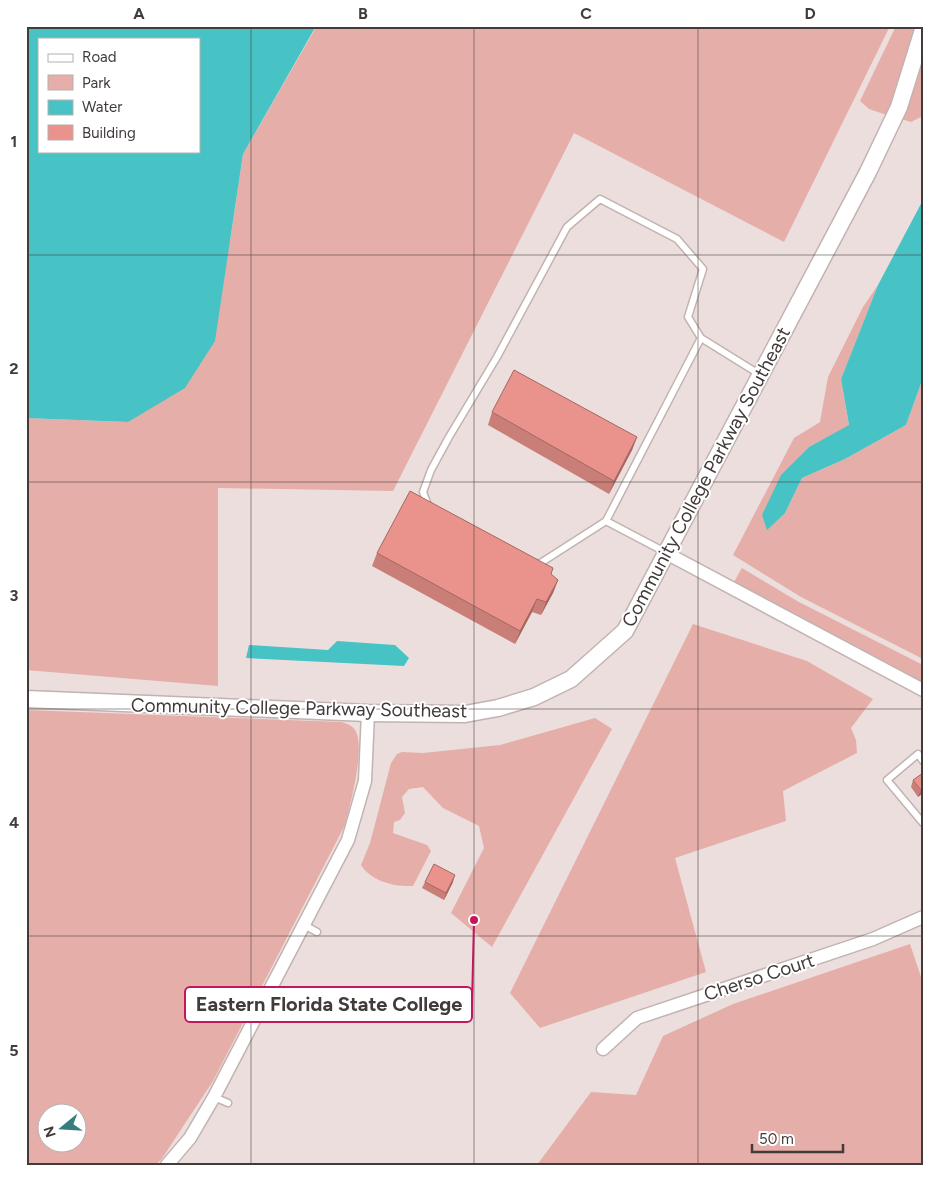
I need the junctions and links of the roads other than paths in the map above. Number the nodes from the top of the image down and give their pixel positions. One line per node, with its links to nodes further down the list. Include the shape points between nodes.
1 (923, 30): 3 (street, Community College Parkway Southeast, via 899,107)
2 (701, 338): 3 (lane); 4 (lane, via 688,317 702,269 677,239 600,199 567,226 430,470 423,492 427,505); 5 (lane)
3 (761, 374): 6 (street, Community College Parkway Southeast)
4 (435, 509)
5 (606, 521): 6 (lane); 7 (lane, via 539,564)
6 (666, 553): 8 (street); 10 (street, Community College Parkway Southeast, via 625,631 571,679 534,697 482,711)
7 (532, 561)
8 (923, 690)
9 (26, 699): 10 (street, Community College Parkway Southeast)
10 (368, 713): 14 (street, via 365,781 348,840)
11 (923, 761): 12 (lane, via 918,754 888,780)
12 (923, 823)
13 (923, 917): 16 (street, Cherso Court, via 873,939 637,1018)
14 (304, 925): 15 (lane); 17 (street)
15 (317, 932)
16 (603, 1048)
17 (214, 1097): 18 (lane); 19 (street, via 190,1138)
18 (228, 1103)
19 (167, 1165)

